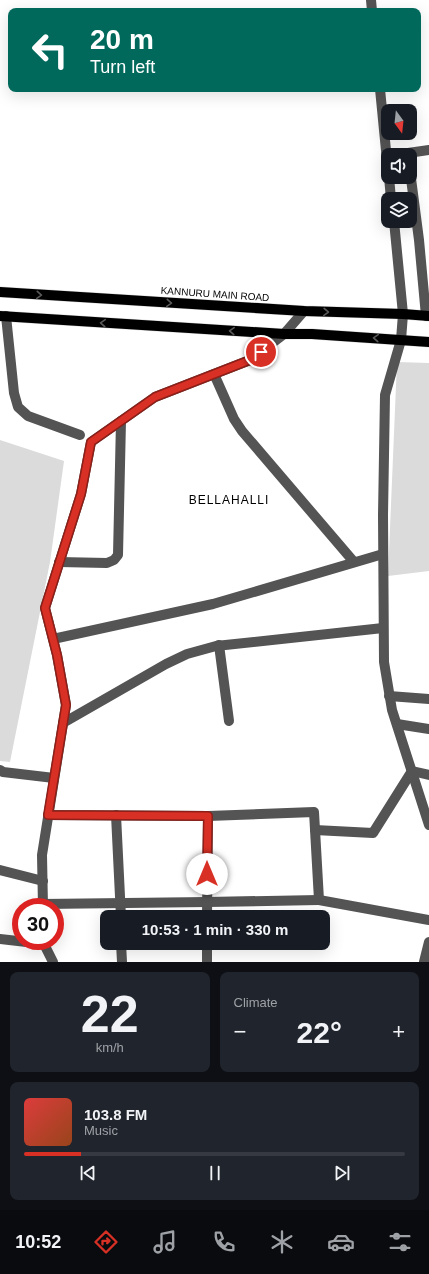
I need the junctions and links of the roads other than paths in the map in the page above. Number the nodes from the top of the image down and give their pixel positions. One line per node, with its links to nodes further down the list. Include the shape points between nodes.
1 (380, 92): 2 (street)
2 (386, 148)
3 (429, 150): 4 (street)
4 (417, 152)
5 (412, 184): 11 (street)
6 (395, 228): 9 (street)
7 (0, 292): 8 (main road, KANNURU MAIN ROAD, one-way to 8)
8 (304, 311): 9 (main road, KANNURU MAIN ROAD, one-way to 9); 12 (street)
9 (402, 314): 11 (main road, KANNURU MAIN ROAD); 13 (street)
10 (3, 316): 12 (main road, one-way to 10); 17 (street, via 18,407 28,416)
11 (427, 316)
12 (284, 334): 13 (main road, one-way to 12); 15 (street, via 250,360)
13 (401, 340): 14 (main road); 18 (street, via 385,396)
14 (429, 342)
15 (214, 374): 16 (street, via 155,397); 20 (street, via 242,431)
16 (121, 421): 19 (street, via 91,442 81,494); 19 (street, via 118,555 107,563)
17 (80, 435)
18 (383, 554): 20 (street); 21 (street)
19 (59, 562): 22 (street, via 45,608)
20 (354, 562): 22 (street, via 213,604)
21 (383, 628): 23 (street); 24 (street, via 384,662)
22 (53, 639): 27 (street, via 66,705)
23 (219, 646): 26 (street); 27 (street, via 180,657)
24 (390, 696): 25 (street); 28 (street)
25 (429, 699)
26 (229, 721)
27 (63, 723): 33 (street)
28 (397, 724): 29 (street); 31 (street)
29 (429, 729)
30 (0, 770): 33 (street)
31 (412, 772): 32 (street); 37 (street); 38 (street, via 373,834)
32 (429, 775)
33 (54, 778): 34 (street)
34 (48, 815): 35 (street); 40 (street, via 42,855)
35 (116, 815): 36 (street); 44 (street)
36 (208, 816): 38 (street, via 314,812); 43 (street)
37 (429, 825)
38 (315, 830): 42 (street)
39 (0, 870): 40 (street)
40 (43, 881): 41 (street)
41 (43, 898)
42 (319, 900): 43 (street); 48 (street)
43 (207, 902): 44 (street); 47 (street)
44 (120, 903): 45 (street); 46 (street)
45 (64, 904)
46 (120, 910)
47 (207, 910)
48 (429, 920)
49 (0, 939): 50 (street)
50 (12, 940)
51 (429, 942): 55 (street)
52 (48, 950): 56 (street)
53 (121, 950): 57 (street)
54 (207, 950): 58 (street)
55 (426, 961)
56 (53, 962)
57 (122, 962)
58 (207, 962)

